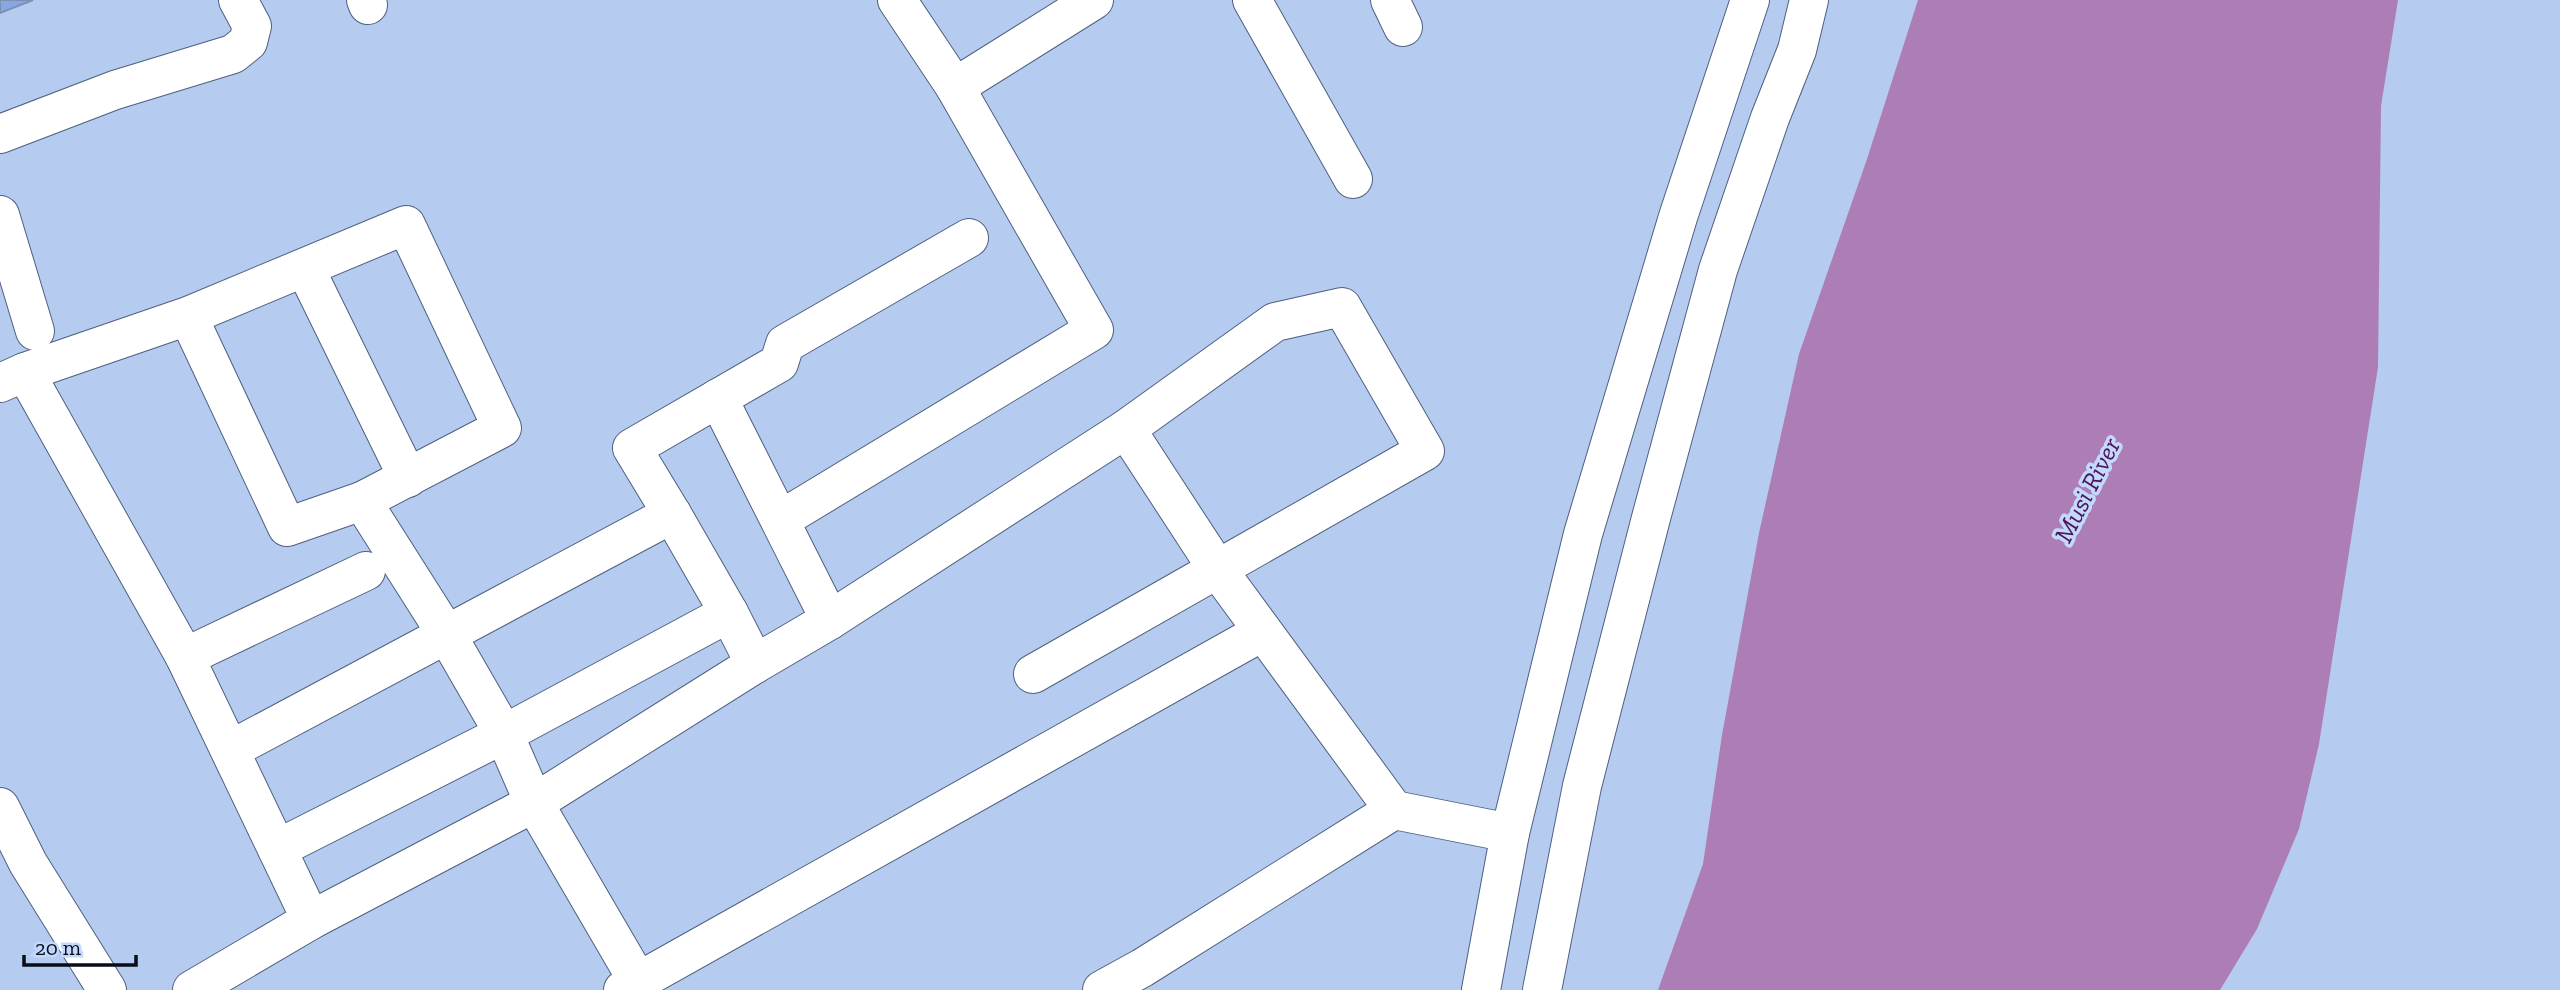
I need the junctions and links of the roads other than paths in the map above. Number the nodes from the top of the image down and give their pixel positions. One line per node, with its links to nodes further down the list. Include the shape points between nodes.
1 (238, 0): 8 (street, via 252,26 248,42 233,54 115,90)
2 (897, 0): 7 (street)
3 (1094, 0): 7 (street)
4 (1252, 0): 9 (street)
5 (1750, 0): 29 (street, via 1674,230 1583,534)
6 (1809, 0): 30 (street, via 1797,50 1718,270)
7 (955, 87): 22 (street, via 1094,330)
8 (0, 134)
9 (1353, 179)
10 (0, 215): 15 (street)
11 (969, 238): 17 (street, via 785,344 779,363)
12 (305, 268): 14 (street); 19 (street); 19 (street, via 406,225 502,428)
13 (0, 309): 15 (street)
14 (188, 316): 16 (street); 20 (street, via 287,527)
15 (35, 331): 16 (street)
16 (13, 377): 31 (street)
17 (719, 398): 21 (street, via 632,448); 22 (street)
18 (1126, 429): 23 (street); 23 (street, via 1275,322 1342,307 1425,451); 26 (street)
19 (408, 478): 20 (street)
20 (362, 501): 28 (street)
21 (672, 514): 25 (street); 28 (street)
22 (780, 520): 26 (street)
23 (1219, 570): 27 (street); 33 (street)
24 (366, 571): 31 (street)
25 (729, 613): 32 (street); 34 (street)
26 (830, 620): 32 (street)
27 (1262, 632): 38 (street); 42 (street)
28 (447, 635): 34 (street); 35 (street)
29 (1557, 640): 30 (street); 39 (street)
30 (1618, 649): 47 (street, via 1582,786)
31 (185, 657): 35 (street)
32 (755, 664): 36 (street)
33 (1032, 674)
34 (504, 734): 36 (street); 40 (street)
35 (230, 750): 40 (street)
36 (534, 803): 41 (street); 42 (street)
37 (0, 807): 43 (street)
38 (1394, 810): 39 (street); 45 (street)
39 (1510, 833): 46 (street)
40 (277, 849): 41 (street)
41 (311, 920): 44 (street)
42 (635, 987)
43 (107, 990)
44 (192, 990)
45 (1102, 990)
46 (1482, 990)
47 (1542, 990)

